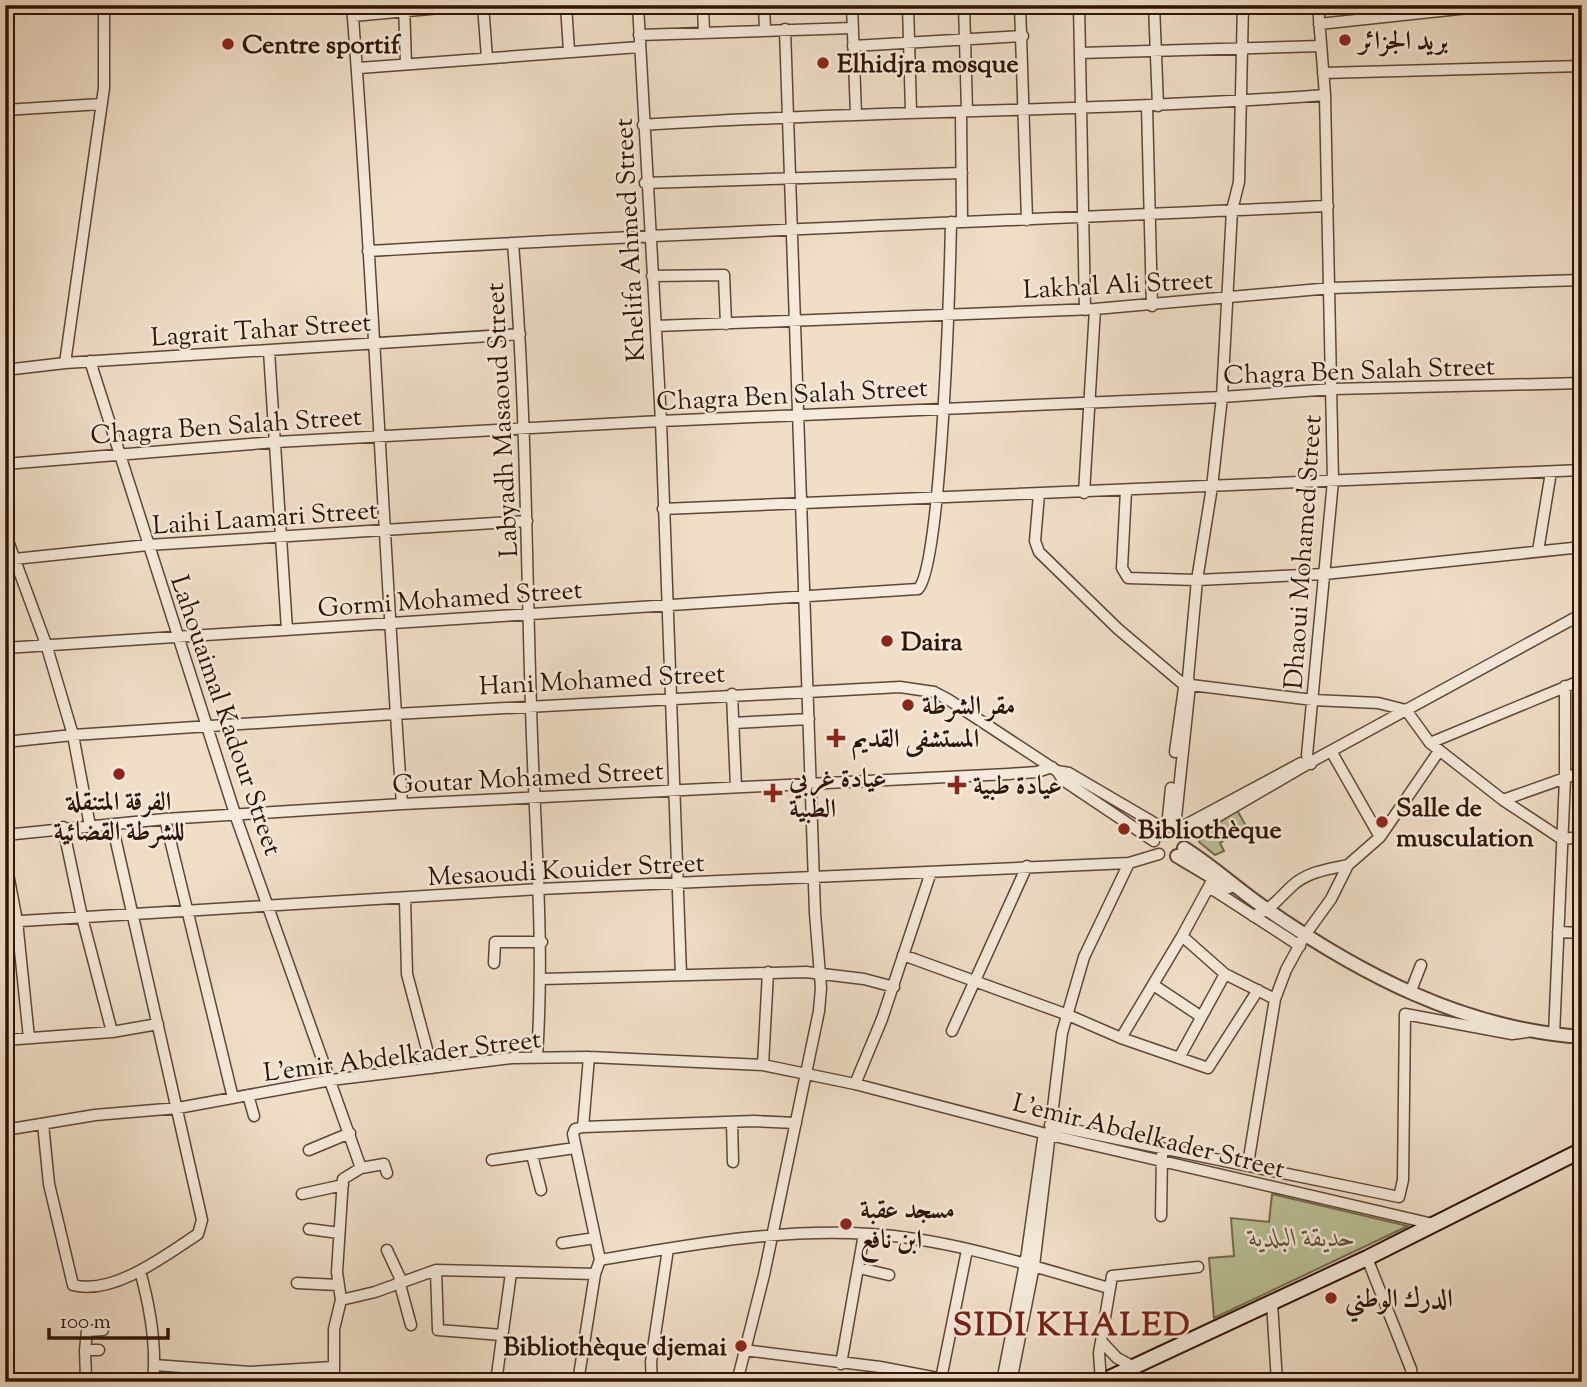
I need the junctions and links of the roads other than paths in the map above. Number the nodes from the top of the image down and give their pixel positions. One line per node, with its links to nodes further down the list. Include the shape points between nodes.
1 (104, 5): 42 (street, via 106,63)
2 (473, 5): 17 (street)
3 (482, 5): 35 (street)
4 (566, 5): 32 (street)
5 (638, 5): 24 (street, Khelifa Ahmed Street)
6 (703, 5): 23 (street)
7 (764, 5): 22 (street)
8 (852, 5): 20 (street)
9 (908, 5): 27 (street)
10 (964, 5): 26 (street)
11 (1020, 5): 25 (street)
12 (1079, 5): 34 (street)
13 (1154, 5): 33 (street)
14 (1243, 5): 31 (street)
15 (1318, 5): 19 (street, Dhaoui Mohamed Street)
16 (1496, 5): 19 (street)
17 (404, 8): 18 (street); 36 (street)
18 (352, 11): 38 (street)
19 (1319, 24): 29 (street, Dhaoui Mohamed Street)
20 (853, 28): 21 (street); 28 (street)
21 (785, 29): 22 (street); 50 (street)
22 (765, 30): 23 (street)
23 (704, 32): 24 (street)
24 (639, 35): 30 (street, Khelifa Ahmed Street)
25 (1023, 36): 26 (street); 45 (street)
26 (965, 39): 27 (street); 48 (street)
27 (909, 44): 28 (street); 47 (street)
28 (853, 46): 49 (street)
29 (1321, 46): 31 (street); 39 (street, Dhaoui Mohamed Street)
30 (639, 47): 32 (street); 51 (street, Khelifa Ahmed Street)
31 (1243, 48): 33 (street); 41 (street)
32 (569, 51): 35 (street)
33 (1156, 51): 34 (street); 43 (street)
34 (1080, 53): 44 (street)
35 (487, 58): 36 (street)
36 (406, 64): 38 (street)
37 (1582, 66): 39 (street)
38 (359, 68): 64 (street)
39 (1323, 73): 40 (street, Dhaoui Mohamed Street)
40 (1325, 95): 41 (street); 55 (street, Dhaoui Mohamed Street)
41 (1241, 102): 43 (street); 56 (street, via 1239,182)
42 (101, 104): 46 (street); 79 (street)
43 (1152, 106): 44 (street); 57 (street)
44 (1082, 107): 45 (street); 58 (street)
45 (1025, 109): 48 (street); 59 (street)
46 (5, 110)
47 (911, 112): 48 (street); 49 (street)
48 (964, 112): 52 (street)
49 (856, 115): 50 (street)
50 (788, 116): 51 (street); 53 (street)
51 (643, 125): 54 (street, Khelifa Ahmed Street)
52 (962, 173): 53 (street); 60 (street)
53 (789, 178): 54 (street); 61 (street)
54 (645, 183): 62 (street, Khelifa Ahmed Street)
55 (1328, 206): 56 (street); 67 (street, Dhaoui Mohamed Street)
56 (1232, 211): 57 (street); 68 (street)
57 (1147, 216): 58 (street); 69 (street)
58 (1082, 218): 59 (street); 70 (street)
59 (1027, 220): 60 (street)
60 (957, 222): 61 (street); 71 (street)
61 (790, 230): 62 (street); 72 (street)
62 (648, 234): 63 (street); 65 (street, Khelifa Ahmed Street)
63 (513, 244): 64 (street); 75 (street, Labyadh Masaoud Street)
64 (369, 251): 76 (street)
65 (652, 276): 73 (street, via 724,275); 74 (street, Khelifa Ahmed Street)
66 (1582, 280): 67 (street, Lakhal Ali Street)
67 (1331, 288): 68 (street, Lakhal Ali Street); 82 (street, Dhaoui Mohamed Street)
68 (1229, 298): 69 (street, Lakhal Ali Street); 83 (street)
69 (1152, 306): 70 (street, Lakhal Ali Street)
70 (1090, 309): 71 (street, Lakhal Ali Street); 84 (street)
71 (949, 313): 72 (street, Lakhal Ali Street); 85 (street)
72 (795, 321): 73 (street, Lakhal Ali Street); 86 (street)
73 (726, 324): 74 (street, Lakhal Ali Street)
74 (656, 326): 87 (street, Khelifa Ahmed Street)
75 (520, 334): 76 (street, Lagrait Tahar Street); 88 (street, Labyadh Masaoud Street)
76 (373, 343): 77 (street, Lagrait Tahar Street); 89 (street)
77 (269, 351): 78 (street, Lagrait Tahar Street); 90 (street)
78 (90, 361): 79 (street, Lagrait Tahar Street); 91 (street, Lahouaimal Kadour Street)
79 (65, 363): 80 (street, Lagrait Tahar Street)
80 (5, 370)
81 (1582, 383): 82 (street, Chagra Ben Salah Street)
82 (1334, 389): 83 (street, Chagra Ben Salah Street); 95 (street, Dhaoui Mohamed Street)
83 (1222, 397): 84 (street, Chagra Ben Salah Street); 96 (street)
84 (1090, 402): 85 (street, Chagra Ben Salah Street); 98 (street)
85 (944, 407): 86 (street, Chagra Ben Salah Street); 100 (street)
86 (798, 416): 87 (street, Chagra Ben Salah Street); 101 (street)
87 (661, 421): 88 (street, Chagra Ben Salah Street); 102 (street, Khelifa Ahmed Street)
88 (524, 430): 89 (street, Chagra Ben Salah Street); 103 (street, Labyadh Masaoud Street)
89 (380, 436): 90 (street, Chagra Ben Salah Street); 104 (street)
90 (276, 442): 91 (street, Chagra Ben Salah Street); 106 (street)
91 (118, 452): 92 (street, Chagra Ben Salah Street); 107 (street, Lahouaimal Kadour Street)
92 (5, 464)
93 (1582, 470): 94 (street)
94 (1550, 472): 95 (street); 109 (street)
95 (1333, 481): 96 (street); 111 (street, Dhaoui Mohamed Street)
96 (1212, 487): 97 (street); 112 (street)
97 (1126, 491): 98 (street); 112 (street, via 1125,576)
98 (1084, 493): 99 (street)
99 (1039, 494): 100 (street); 123 (street, via 1035,541 1039,552 1118,629)
100 (936, 499): 101 (street); 113 (street, Gormi Mohamed Street, via 925,581 918,589)
101 (801, 503): 102 (street); 113 (street)
102 (663, 509): 114 (street, Khelifa Ahmed Street)
103 (527, 521): 104 (street, Laihi Laamari Street); 115 (street, Labyadh Masaoud Street)
104 (382, 530): 106 (street, Laihi Laamari Street); 117 (street)
105 (5, 533): 110 (street)
106 (281, 536): 107 (street, Laihi Laamari Street); 118 (street)
107 (148, 545): 110 (street, Laihi Laamari Street); 119 (street, Lahouaimal Kadour Street)
108 (1582, 547): 109 (street)
109 (1538, 551): 111 (street)
110 (9, 560): 120 (street)
111 (1325, 574): 112 (street); 128 (street, Dhaoui Mohamed Street)
112 (1197, 580): 123 (street)
113 (805, 597): 114 (street, Gormi Mohamed Street); 125 (street)
114 (669, 606): 115 (street, Gormi Mohamed Street); 127 (street, Khelifa Ahmed Street)
115 (529, 614): 117 (street, Gormi Mohamed Street); 129 (street, Labyadh Masaoud Street)
116 (1582, 614): 130 (street)
117 (389, 623): 118 (street, Gormi Mohamed Street); 131 (street)
118 (287, 629): 119 (street, Gormi Mohamed Street)
119 (178, 635): 120 (street, Gormi Mohamed Street); 134 (street, Lahouaimal Kadour Street)
120 (46, 645): 121 (street, Gormi Mohamed Street); 135 (street)
121 (5, 648)
122 (1582, 680): 124 (street)
123 (1187, 682): 128 (street); 147 (street); 158 (street)
124 (1565, 686): 137 (street); 143 (street)
125 (808, 691): 126 (street, Hani Mohamed Street); 132 (street); 141 (street, Hani Mohamed Street, via 893,687 933,692)
126 (732, 694): 127 (street, Hani Mohamed Street); 133 (street)
127 (670, 697): 129 (street, Hani Mohamed Street); 146 (street, Khelifa Ahmed Street)
128 (1313, 700): 130 (street, via 1378,703); 140 (street, Dhaoui Mohamed Street)
129 (531, 706): 131 (street, Hani Mohamed Street); 148 (street, Labyadh Masaoud Street)
130 (1406, 710): 137 (street); 138 (street)
131 (396, 714): 134 (street, Hani Mohamed Street); 150 (street)
132 (809, 719): 133 (street); 144 (street)
133 (733, 723): 145 (street)
134 (206, 726): 135 (street, Hani Mohamed Street); 152 (street, Lahouaimal Kadour Street)
135 (72, 735): 136 (street, Hani Mohamed Street); 155 (street)
136 (5, 742)
137 (1430, 743): 139 (street)
138 (1331, 751): 140 (street); 159 (street)
139 (1439, 751): 149 (street); 159 (street)
140 (1312, 760): 151 (street); 158 (street)
141 (1055, 769): 144 (street, Goutar Mohamed Street); 158 (street, Hani Mohamed Street); 162 (street, via 1063,780)
142 (1582, 772): 143 (street)
143 (1565, 778): 149 (street); 161 (street)
144 (811, 783): 145 (street, Goutar Mohamed Street); 169 (street)
145 (736, 787): 146 (street, Goutar Mohamed Street)
146 (674, 791): 148 (street, Goutar Mohamed Street); 171 (street, Khelifa Ahmed Street)
147 (1177, 798): 151 (street, via 1185,814); 158 (street)
148 (535, 799): 150 (street, Goutar Mohamed Street); 172 (street, Labyadh Masaoud Street)
149 (1503, 800): 161 (street)
150 (402, 804): 152 (street, Goutar Mohamed Street)
151 (1206, 812): 158 (street)
152 (236, 817): 153 (street, Goutar Mohamed Street); 175 (street, Lahouaimal Kadour Street)
153 (165, 819): 154 (street, Goutar Mohamed Street); 176 (street)
154 (112, 824): 155 (street, Goutar Mohamed Street); 178 (street)
155 (90, 826): 156 (street, Goutar Mohamed Street)
156 (63, 827): 157 (street, Goutar Mohamed Street); 180 (street)
157 (5, 835)
158 (1176, 836): 162 (street); 163 (street, via 1170,858); 170 (street); 174 (street, Hani Mohamed Street)
159 (1380, 837): 166 (street)
160 (1582, 837): 161 (street)
161 (1562, 839): 183 (street)
162 (1154, 841): 163 (street)
163 (1159, 854): 165 (street, Mesaoudi Kouider Street)
164 (5, 858): 181 (street)
165 (1129, 863): 167 (street, Mesaoudi Kouider Street); 202 (street, via 1091,940)
166 (1348, 865): 177 (street, via 1304,878); 186 (street)
167 (1027, 866): 168 (street, Mesaoudi Kouider Street); 196 (street)
168 (931, 872): 169 (street, Mesaoudi Kouider Street); 188 (street)
169 (815, 878): 171 (street, Mesaoudi Kouider Street); 192 (street)
170 (1211, 883): 174 (street); 179 (street); 185 (street)
171 (679, 884): 172 (street, Mesaoudi Kouider Street); 194 (street, Khelifa Ahmed Street)
172 (539, 889): 173 (street, Mesaoudi Kouider Street); 187 (street, Labyadh Masaoud Street)
173 (405, 899): 175 (street, Mesaoudi Kouider Street); 217 (street, via 407,974)
174 (1257, 902): 177 (street, Hani Mohamed Street)
175 (270, 907): 176 (street, Mesaoudi Kouider Street); 219 (street, Lahouaimal Kadour Street)
176 (185, 911): 178 (street, Mesaoudi Kouider Street); 222 (street)
177 (1269, 911): 179 (street); 186 (street, Hani Mohamed Street)
178 (134, 914): 180 (street, Mesaoudi Kouider Street); 204 (street)
179 (1253, 916): 186 (street)
180 (82, 917): 181 (street, Mesaoudi Kouider Street); 207 (street)
181 (17, 921): 182 (street, Mesaoudi Kouider Street); 210 (street)
182 (5, 922)
183 (1558, 932): 184 (street); 208 (street)
184 (1582, 933)
185 (1182, 936): 193 (street); 197 (street)
186 (1303, 941): 200 (street, Hani Mohamed Street); 201 (street)
187 (542, 942): 189 (street, via 495,942); 195 (street, Labyadh Masaoud Street)
188 (903, 955): 196 (street); 198 (street)
189 (494, 963)
190 (1421, 965): 200 (street)
191 (768, 972): 192 (street); 194 (street); 216 (street)
192 (820, 973): 198 (street); 218 (street, via 821,998)
193 (1225, 974): 199 (street); 203 (street)
194 (681, 975): 195 (street)
195 (542, 979): 213 (street, Labyadh Masaoud Street)
196 (975, 981): 202 (street); 205 (street)
197 (1155, 986): 203 (street); 211 (street)
198 (894, 987): 220 (street)
199 (1258, 990): 201 (street); 215 (street, via 1209,1067)
200 (1410, 993): 206 (street, Hani Mohamed Street, via 1468,1017)
201 (1275, 999): 240 (street)
202 (1068, 1015): 211 (street); 230 (street)
203 (1200, 1016): 215 (street)
204 (158, 1024): 207 (street); 223 (street)
205 (952, 1031)
206 (1531, 1031): 208 (street, Hani Mohamed Street); 240 (street, L'emir Abdelkader Street, via 1512,1034 1405,1014 1404,1180 1399,1197)
207 (112, 1032): 210 (street)
208 (1554, 1035): 209 (street, Hani Mohamed Street)
209 (1582, 1037)
210 (29, 1038): 212 (street)
211 (1121, 1038): 215 (street)
212 (5, 1040)
213 (537, 1056): 214 (street, L'emir Abdelkader Street); 217 (street, L'emir Abdelkader Street)
214 (589, 1057): 216 (street, L'emir Abdelkader Street); 228 (street)
215 (1179, 1058)
216 (763, 1065): 218 (street, L'emir Abdelkader Street)
217 (432, 1068): 219 (street, L'emir Abdelkader Street)
218 (806, 1073): 220 (street, L'emir Abdelkader Street); 226 (street)
219 (331, 1080): 221 (street, L'emir Abdelkader Street); 231 (street, Lahouaimal Kadour Street)
220 (855, 1084): 230 (street, L'emir Abdelkader Street)
221 (248, 1095): 222 (street, L'emir Abdelkader Street); 224 (street)
222 (233, 1098): 223 (street, L'emir Abdelkader Street)
223 (178, 1108): 227 (street, L'emir Abdelkader Street); 263 (street, via 202,1227)
224 (254, 1116)
225 (732, 1122): 226 (street); 228 (street); 239 (street)
226 (796, 1123): 251 (street)
227 (43, 1124): 229 (street, L'emir Abdelkader Street); 263 (street, via 49,1184 73,1285 114,1283)
228 (583, 1127): 233 (street, via 574,1131)
229 (5, 1130)
230 (1050, 1130): 232 (street, L'emir Abdelkader Street); 238 (street, L'emir Abdelkader Street); 259 (street, via 1043,1139)
231 (350, 1133): 234 (street); 241 (street, Lahouaimal Kadour Street)
232 (1162, 1147): 238 (street); 240 (street, L'emir Abdelkader Street)
233 (575, 1148): 236 (street); 252 (street)
234 (309, 1150)
235 (1582, 1150): 247 (main road)
236 (532, 1154): 237 (street); 244 (street)
237 (492, 1160)
238 (1162, 1160): 246 (street); 247 (street, L'emir Abdelkader Street)
239 (733, 1162)
240 (1248, 1164)
241 (361, 1168): 242 (street, via 383,1164); 243 (street, via 344,1177)
242 (387, 1173)
243 (343, 1185): 245 (street); 249 (street)
244 (541, 1190)
245 (302, 1194)
246 (1161, 1216)
247 (1433, 1224): 257 (main road)
248 (309, 1229): 249 (street)
249 (339, 1233): 269 (street)
250 (864, 1234): 251 (street); 256 (street); 261 (street)
251 (772, 1236): 254 (street); 279 (street)
252 (595, 1238): 253 (street); 258 (street)
253 (562, 1243)
254 (668, 1249): 258 (street); 292 (street)
255 (387, 1250): 267 (street)
256 (967, 1250): 259 (street); 285 (street)
257 (1367, 1258): 272 (main road); 299 (street)
258 (600, 1260): 265 (street)
259 (1029, 1265): 270 (street); 295 (street); 296 (street)
260 (1198, 1267): 270 (street, via 1113,1275)
261 (859, 1268): 266 (street); 280 (street)
262 (436, 1270): 264 (street); 267 (street); 275 (street, via 439,1330)
263 (140, 1271): 281 (street, via 149,1303)
264 (510, 1273): 265 (street); 275 (street)
265 (595, 1274): 291 (street)
266 (889, 1275)
267 (400, 1281): 271 (street); 273 (street)
268 (297, 1283): 269 (street)
269 (338, 1285): 271 (street)
270 (1109, 1288): 276 (street)
271 (341, 1300): 282 (street, via 334,1329)
272 (1272, 1303): 283 (main road); 298 (street)
273 (411, 1325)
274 (103, 1330): 277 (street, via 87,1331)
275 (502, 1335): 290 (street)
276 (1102, 1342): 283 (street); 297 (street)
277 (85, 1350): 278 (street); 287 (street, via 86,1378)
278 (99, 1350)
279 (744, 1350): 280 (street); 293 (street)
280 (841, 1363): 285 (street)
281 (154, 1365): 282 (street, via 242,1372); 288 (street)
282 (334, 1367): 289 (street)
283 (1134, 1367): 297 (main road)
284 (5, 1379): 286 (street)
285 (941, 1379): 294 (street)
286 (24, 1381)
287 (96, 1382)
288 (153, 1382)
289 (334, 1382)
290 (496, 1382)
291 (578, 1382)
292 (652, 1382)
293 (737, 1382)
294 (958, 1382)
295 (1002, 1382)
296 (1010, 1382)
297 (1101, 1382)
298 (1277, 1382)
299 (1413, 1382)

